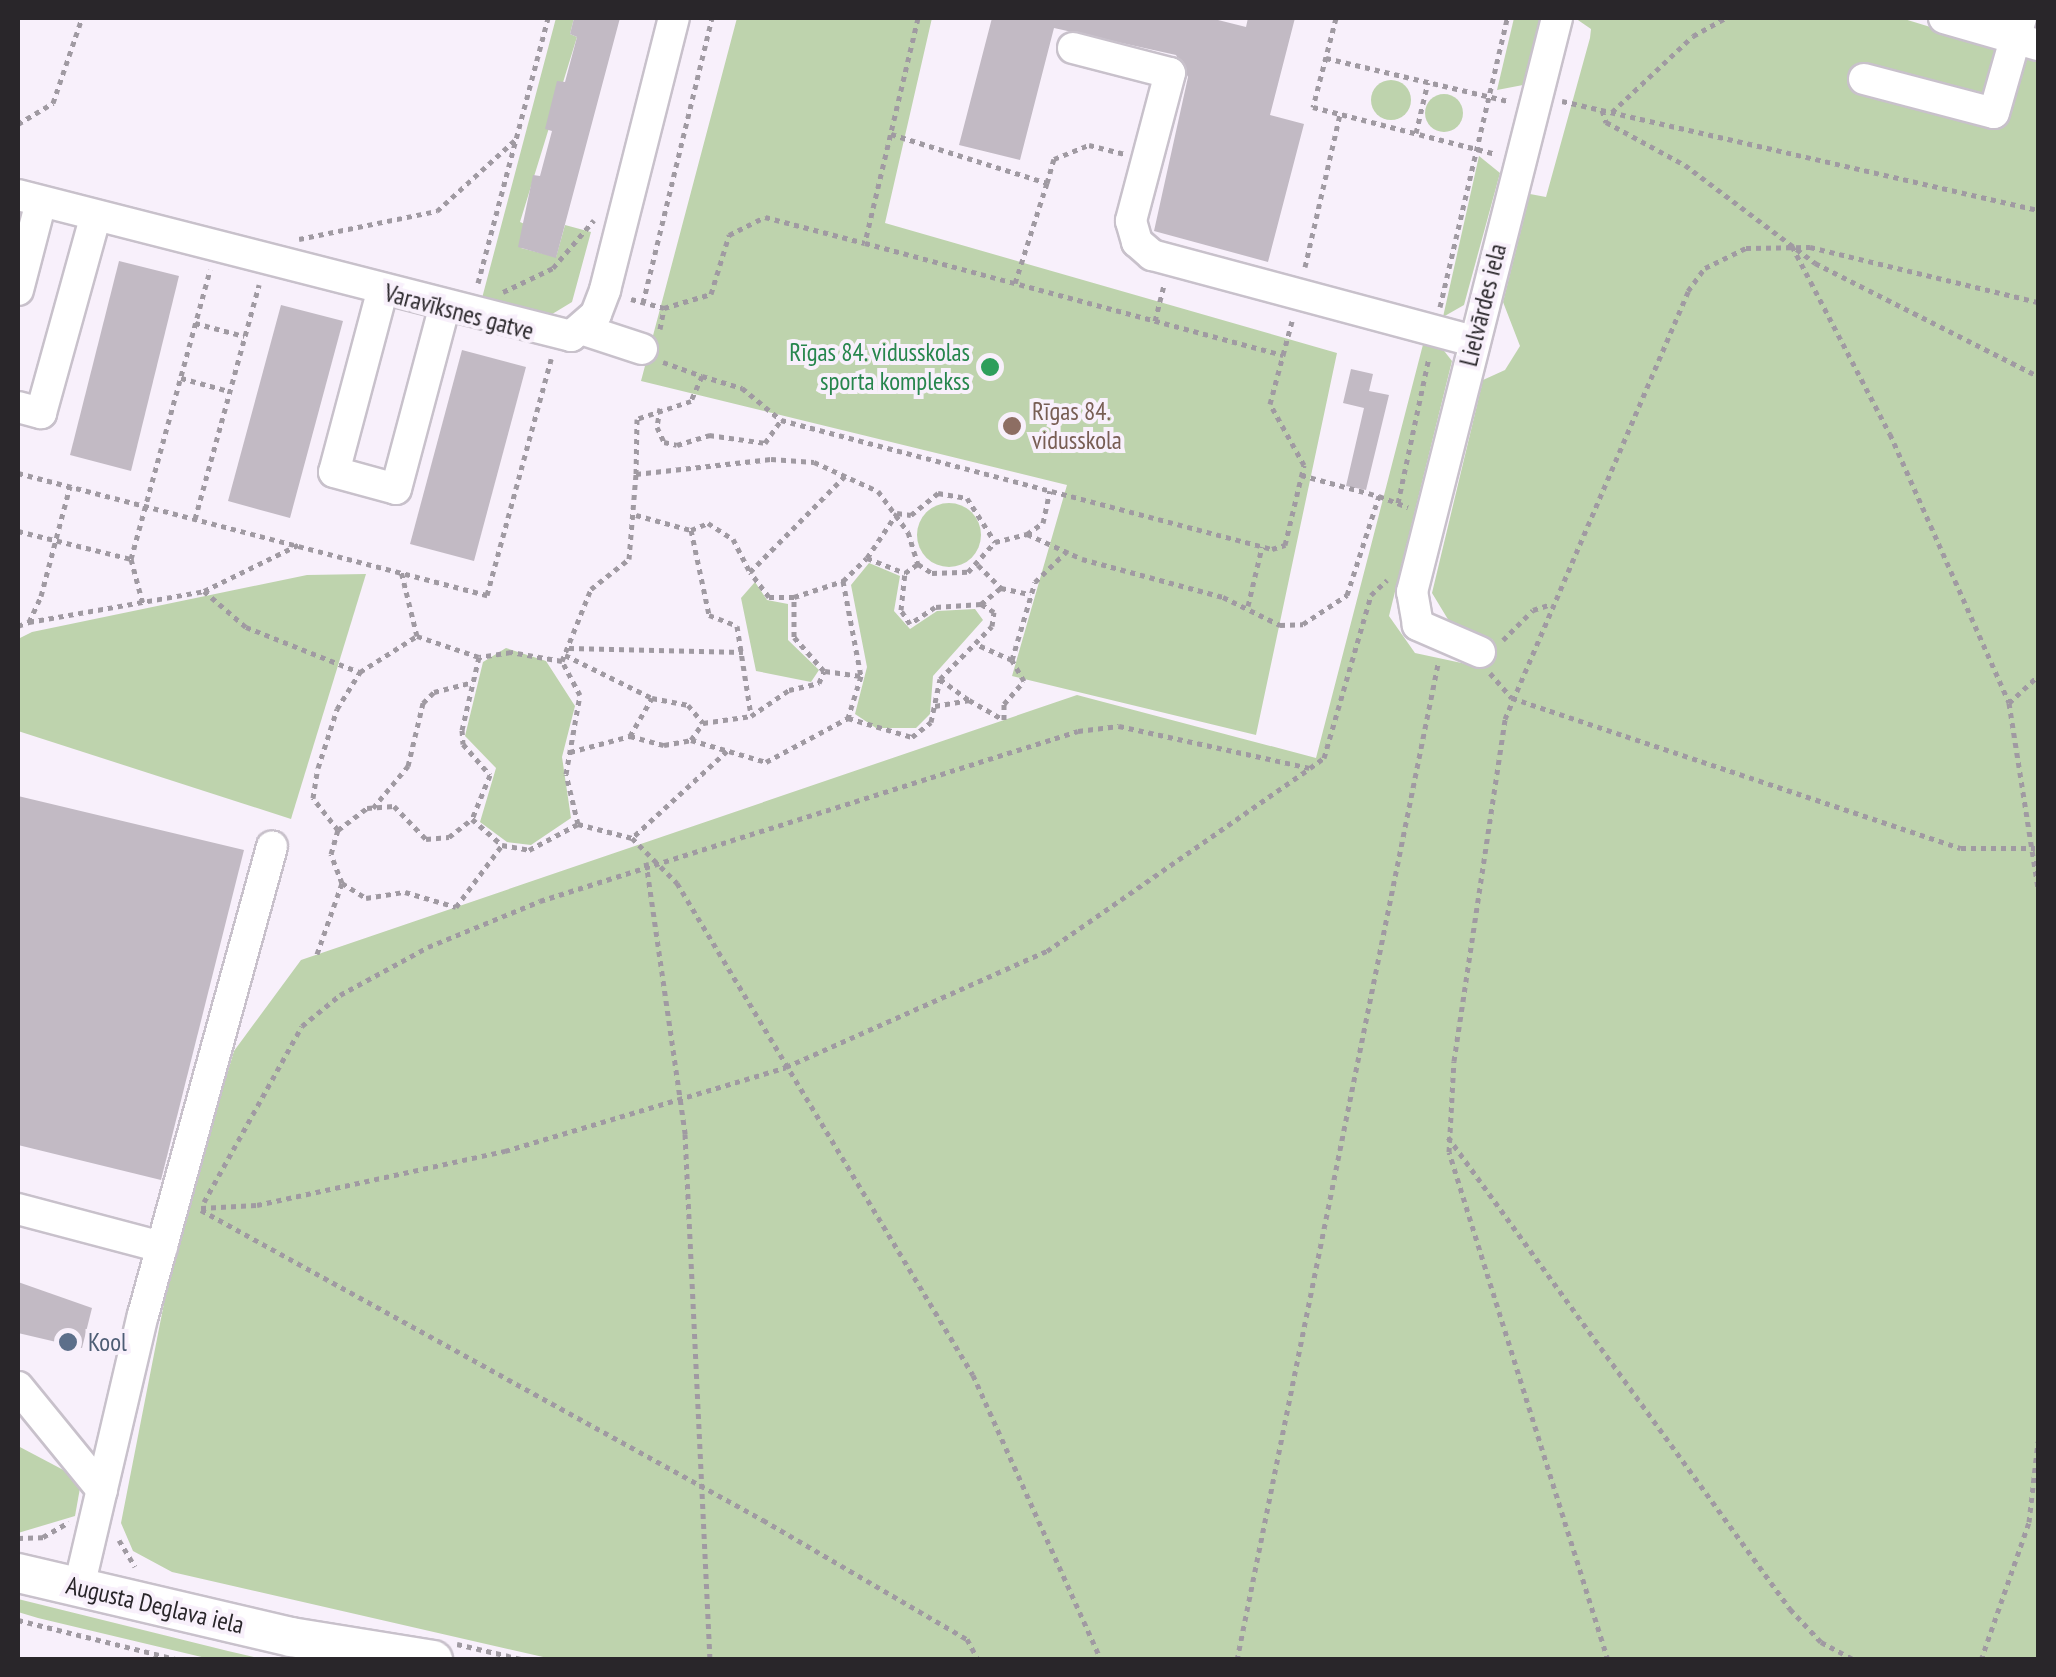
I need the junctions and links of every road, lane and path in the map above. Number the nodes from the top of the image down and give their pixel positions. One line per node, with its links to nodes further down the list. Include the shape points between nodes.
1 (82, 18): 21 (path, via 54,103)
2 (548, 18): 24 (path)
3 (674, 18): 41 (street)
4 (712, 18): 45 (path)
5 (918, 18): 22 (path)
6 (1336, 18): 13 (path)
7 (1506, 18): 50 (path)
8 (1557, 18): 17 (street, Lielvārdes iela)
9 (1726, 18): 19 (path, via 1694,36)
10 (1944, 18): 11 (street)
11 (2025, 34): 14 (street, via 1994,113)
12 (1073, 48): 27 (street, via 1170,73)
13 (1326, 58): 15 (path); 20 (path, via 1313,107)
14 (1864, 79)
15 (1428, 82): 16 (path); 23 (path)
16 (1482, 95)
17 (1535, 96): 18 (path); 53 (street, Lielvārdes iela)
18 (1602, 110): 19 (path); 35 (path, via 1606,122 1684,165)
19 (1612, 112): 31 (path)
20 (1340, 114): 23 (path); 43 (path)
21 (18, 124)
22 (890, 134): 28 (path); 34 (path)
23 (1416, 134): 25 (path)
24 (515, 140): 37 (path, via 437,212 304,237); 47 (path)
25 (1468, 148)
26 (988, 152): 28 (path)
27 (1147, 159): 29 (path, via 1088,145 1054,159); 38 (street, via 1132,221 1137,242)
28 (986, 164): 29 (path)
29 (1047, 184): 39 (path)
30 (29, 198): 33 (street, Varavīksnes gatve); 40 (street)
31 (2038, 210)
32 (599, 215): 47 (path, via 553,268)
33 (95, 218): 36 (street, Varavīksnes gatve); 61 (street)
34 (865, 243): 39 (path); 46 (path, via 765,216 729,235 711,294)
35 (1792, 246): 44 (path); 57 (path); 98 (path, via 1734,252 1695,279); 120 (path, via 1890,434)
36 (216, 248): 37 (street, Varavīksnes gatve); 49 (path)
37 (266, 260): 42 (street, Varavīksnes gatve); 52 (path)
38 (1170, 262): 43 (street); 48 (path)
39 (1015, 284): 48 (path)
40 (18, 290)
41 (605, 290): 45 (path); 51 (street)
42 (382, 292): 47 (street, Varavīksnes gatve); 47 (street, via 334,472 396,489)
43 (1298, 296): 50 (street); 55 (path)
44 (2038, 302)
45 (643, 303): 46 (path)
46 (664, 308): 54 (path)
47 (462, 309): 51 (street, Varavīksnes gatve)
48 (1154, 321): 55 (path)
49 (195, 323): 52 (path); 58 (path)
50 (1434, 332): 53 (street); 70 (path)
51 (570, 334): 54 (street, Varavīksnes gatve); 88 (path, via 487,594)
52 (244, 336): 59 (path)
53 (1473, 340): 77 (street, Lielvārdes iela)
54 (651, 350): 56 (path)
55 (1283, 356): 66 (path, via 1270,404 1304,465)
56 (702, 376): 60 (path, via 691,401); 62 (path, via 742,388)
57 (2038, 376)
58 (181, 378): 59 (path); 71 (path)
59 (229, 391): 74 (path)
60 (660, 408): 62 (path, via 656,427 664,442 678,445 709,435 765,442); 64 (path, via 637,419)
61 (29, 410)
62 (781, 420): 68 (path)
63 (18, 473): 67 (path)
64 (636, 474): 65 (path, via 771,459); 73 (path)
65 (846, 475): 72 (path); 89 (path)
66 (1301, 475): 69 (path); 82 (path, via 1285,545)
67 (70, 486): 71 (path); 79 (path)
68 (1051, 490): 78 (path, via 1042,524); 82 (path)
69 (1379, 496): 70 (path); 99 (path, via 1361,567 1327,613 1280,625)
70 (1398, 503): 77 (path)
71 (147, 506): 74 (path); 85 (path)
72 (897, 513): 80 (path, via 911,514 938,494 967,498); 84 (path); 86 (path)
73 (636, 516): 75 (path); 105 (path, via 629,560 591,589)
74 (195, 519): 81 (path)
75 (691, 530): 89 (path, via 708,523 732,539); 106 (path, via 709,615 737,626)
76 (18, 532): 79 (path)
77 (1425, 532): 103 (street, Lielvārdes iela, via 1412,592 1418,625); 129 (path, via 1371,595 1324,758)
78 (1027, 534): 80 (path); 83 (path)
79 (55, 541): 85 (path); 100 (path)
80 (995, 542): 87 (path)
81 (298, 545): 88 (path); 93 (path)
82 (1262, 547): 99 (path)
83 (1066, 551): 94 (path); 99 (path)
84 (867, 558): 90 (path); 91 (path)
85 (132, 560): 96 (path)
86 (918, 564): 87 (path, via 950,574); 90 (path)
87 (978, 566): 92 (path)
88 (401, 571): 102 (path)
89 (750, 572): 95 (path, via 768,597)
90 (905, 572): 97 (path, via 901,610 910,624 935,607)
91 (843, 581): 95 (path); 113 (path)
92 (1001, 588): 94 (path); 97 (path)
93 (204, 591): 96 (path); 112 (path, via 246,627)
94 (1031, 594): 110 (path)
95 (794, 597): 111 (path, via 794,636)
96 (143, 604): 100 (path)
97 (980, 604): 104 (path, via 994,612)
98 (1551, 604): 107 (path, via 1520,620 1496,648); 118 (path)
99 (1248, 606)
100 (29, 622): 101 (path)
101 (18, 626)
102 (417, 636): 108 (path); 112 (path)
103 (1442, 641): 107 (street); 166 (path)
104 (975, 644): 110 (path); 115 (path)
105 (569, 648): 106 (path); 109 (path)
106 (743, 652): 122 (path)
107 (1480, 652): 118 (path, via 1496,686)
108 (479, 657): 109 (path, via 510,652); 116 (path)
109 (563, 658): 117 (path); 128 (path, via 580,695)
110 (1012, 660): 119 (path, via 1024,681 1004,704 1004,720)
111 (824, 671): 113 (path); 122 (path, via 818,683 790,690)
112 (360, 672): 133 (path, via 337,709 313,798)
113 (862, 676): 123 (path)
114 (2038, 676): 120 (path)
115 (940, 679): 119 (path); 121 (path)
116 (473, 682): 130 (path, via 434,692 424,704 408,766); 131 (path, via 464,744 490,774)
117 (652, 698): 124 (path, via 688,705); 125 (path)
118 (1512, 698): 137 (path, via 1961,848); 144 (path, via 1489,804)
119 (969, 700): 121 (path)
120 (2009, 703): 137 (path)
121 (935, 706): 123 (path, via 931,722 912,737)
122 (752, 716): 124 (path)
123 (848, 718): 127 (path, via 766,762)
124 (703, 723): 126 (path)
125 (630, 736): 126 (path, via 664,745); 128 (path)
126 (690, 740): 127 (path)
127 (727, 751): 134 (path)
128 (570, 752): 132 (path, via 566,774)
129 (1310, 768): 138 (path, via 1119,726 1078,730); 142 (path, via 1047,951)
130 (373, 808): 131 (path, via 394,806 426,839 448,837); 133 (path)
131 (472, 819): 135 (path)
132 (578, 824): 134 (path); 135 (path, via 529,850)
133 (338, 830): 139 (path, via 331,854)
134 (632, 838): 138 (path)
135 (502, 845): 139 (path, via 456,907 405,892 366,898)
136 (272, 846): 145 (street)
137 (2035, 848): 140 (path)
138 (647, 861): 142 (path, via 663,865 677,883); 143 (path); 145 (path, via 428,947 340,995 302,1026 217,1188)
139 (342, 883): 141 (path)
140 (2038, 888)
141 (318, 954)
142 (786, 1067): 143 (path); 165 (path, via 973,1375)
143 (681, 1098): 145 (path, via 505,1151 258,1205); 150 (path)
144 (1448, 1137): 167 (path, via 1454,1176); 168 (path, via 1790,1609 1821,1642)
145 (186, 1205): 147 (street); 150 (path)
146 (18, 1208): 147 (street)
147 (162, 1247): 151 (street)
148 (18, 1388): 151 (street)
149 (2038, 1442): 169 (path, via 2029,1522)
150 (700, 1485): 163 (path); 164 (path, via 967,1639)
151 (102, 1490): 152 (street)
152 (93, 1527): 153 (path, via 65,1521 42,1538); 154 (path, via 114,1531 123,1558); 156 (street)
153 (18, 1538)
154 (148, 1571)
155 (18, 1573): 156 (main road, Augusta Deglava iela)
156 (79, 1586): 158 (main road, Augusta Deglava iela)
157 (18, 1620): 160 (path)
158 (292, 1638): 159 (main road, Augusta Deglava iela); 161 (main road, Augusta Deglava iela)
159 (441, 1651): 162 (path)
160 (180, 1660)
161 (344, 1660)
162 (525, 1660)
163 (710, 1660)
164 (978, 1660)
165 (1101, 1660)
166 (1237, 1660)
167 (1608, 1660)
168 (1855, 1660)
169 (1981, 1660)

